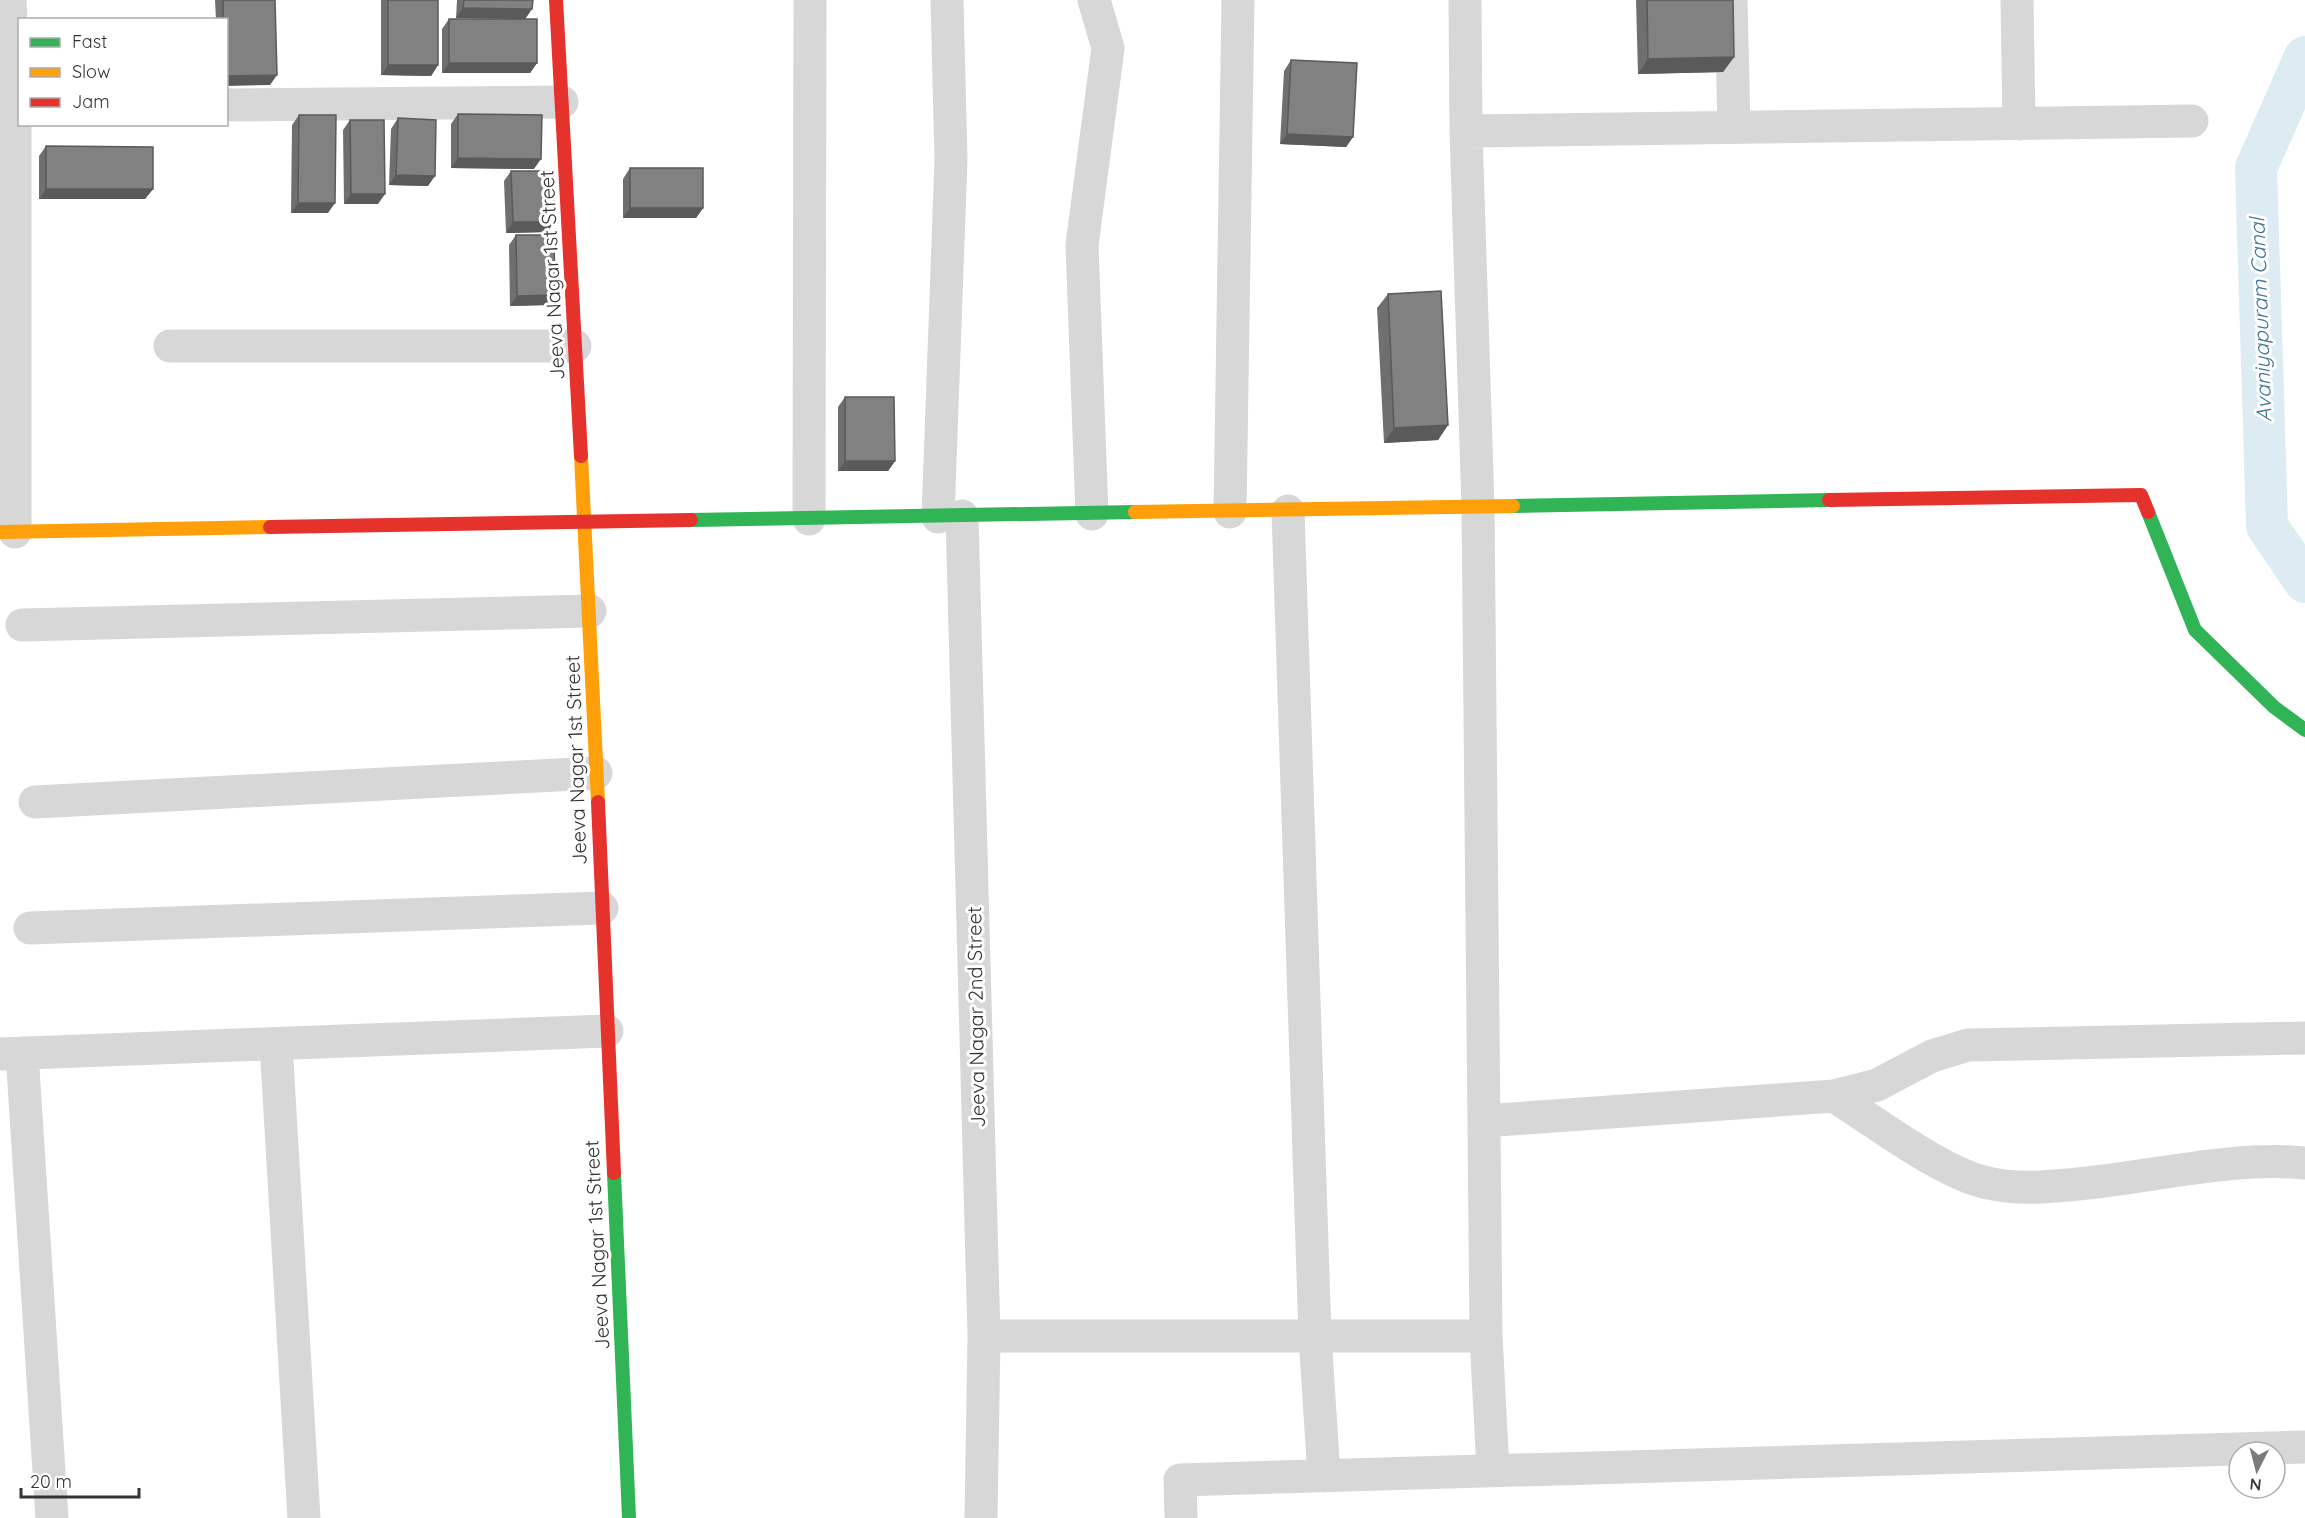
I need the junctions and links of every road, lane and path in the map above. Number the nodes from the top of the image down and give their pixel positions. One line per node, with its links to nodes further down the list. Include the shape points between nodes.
1 (10, 0): 12 (street)
2 (556, 0): 10 (street, Jeeva Nagar 1st Street)
3 (810, 0): 24 (street)
4 (947, 0): 23 (street, Jeeva Nagar 2nd Street, via 951,160)
5 (1094, 0): 22 (street, via 1108,48 1082,244)
6 (1238, 0): 21 (street)
7 (1465, 0): 16 (street)
8 (1731, 0): 15 (street)
9 (2017, 0): 14 (street)
10 (562, 102): 11 (street); 18 (street, Jeeva Nagar 1st Street)
11 (228, 105)
12 (17, 107): 26 (street)
13 (2192, 121): 14 (street)
14 (2019, 124): 15 (street)
15 (1734, 127): 16 (street)
16 (1466, 130): 19 (street)
17 (170, 346): 18 (street)
18 (575, 346): 25 (street, Jeeva Nagar 1st Street)
19 (1478, 507): 20 (street); 29 (street, via 2141,495 2195,630 2274,707); 39 (street)
20 (1288, 511): 21 (street); 42 (street)
21 (1230, 512): 22 (street)
22 (1092, 514): 23 (street)
23 (950, 517): 24 (street); 41 (street, Jeeva Nagar 2nd Street)
24 (809, 519): 25 (street)
25 (585, 524): 26 (street); 27 (street, Jeeva Nagar 1st Street)
26 (7, 532)
27 (590, 611): 28 (street); 30 (street, Jeeva Nagar 1st Street)
28 (22, 625)
29 (2305, 730)
30 (596, 773): 31 (street); 32 (street, Jeeva Nagar 1st Street)
31 (34, 802)
32 (602, 908): 33 (street); 34 (street, Jeeva Nagar 1st Street)
33 (30, 928)
34 (607, 1031): 36 (street); 49 (street, Jeeva Nagar 1st Street)
35 (2305, 1038): 38 (street, via 1968,1045 1932,1056 1877,1085)
36 (276, 1044): 37 (street); 48 (street)
37 (11, 1053): 47 (street)
38 (1834, 1096): 39 (street); 40 (street, via 1938,1162 1986,1183 2033,1188 2207,1167)
39 (1484, 1121): 43 (street)
40 (2305, 1163)
41 (984, 1336): 42 (street); 50 (street, Jeeva Nagar 2nd Street)
42 (1315, 1336): 43 (street); 46 (street)
43 (1486, 1336): 45 (street)
44 (2305, 1448): 45 (street)
45 (1493, 1470): 46 (street)
46 (1324, 1476): 51 (street, via 1180,1480)
47 (52, 1518)
48 (304, 1518)
49 (629, 1518)
50 (981, 1518)
51 (1181, 1518)

